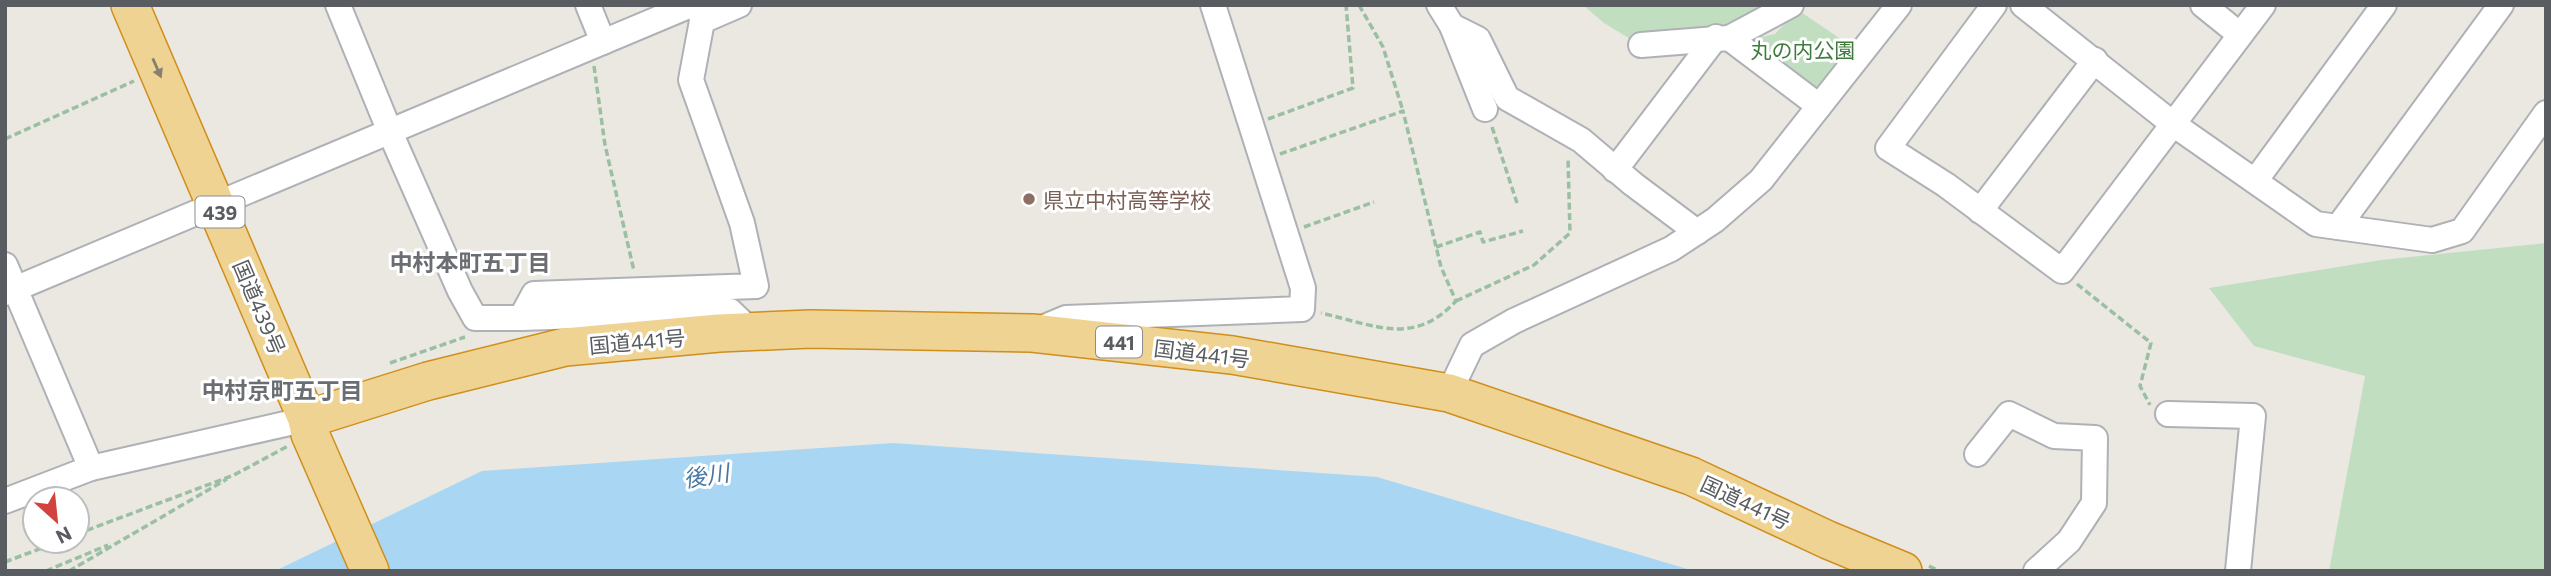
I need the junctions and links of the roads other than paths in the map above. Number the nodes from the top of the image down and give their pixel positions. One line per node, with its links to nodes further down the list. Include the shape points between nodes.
1 (130, 5): 28 (highway, 国道439号 / 439, one-way to 28)
2 (338, 5): 25 (street)
3 (588, 5): 18 (street)
4 (739, 5): 14 (street)
5 (1213, 5): 36 (street, via 1303,288 1302,309 1066,318)
6 (1791, 5): 17 (street)
7 (1899, 5): 21 (street)
8 (1994, 5): 29 (street, via 1888,148)
9 (2023, 5): 20 (street)
10 (2203, 5): 16 (street)
11 (2263, 5): 16 (street)
12 (2384, 5): 27 (street)
13 (2501, 5): 30 (street)
14 (698, 11): 18 (street); 34 (street, via 691,80 742,223 757,286 534,294)
15 (1446, 15): 22 (street); 26 (street, via 1478,38 1507,98 1581,140)
16 (2239, 34): 24 (street)
17 (1723, 37): 19 (street); 21 (street); 26 (street)
18 (597, 45): 25 (street)
19 (1641, 46)
20 (2095, 60): 24 (street); 29 (street)
21 (1819, 106): 31 (street, via 1761,180)
22 (1485, 109)
23 (2546, 113): 30 (street, via 2462,231 2432,240)
24 (2174, 124): 27 (street); 29 (street, via 2062,271)
25 (390, 132): 28 (street); 34 (street, via 475,318)
26 (1615, 170): 31 (street)
27 (2255, 181): 30 (street, via 2316,224)
28 (217, 204): 33 (street); 39 (highway, 国道439号 / 439)
29 (1980, 211)
30 (2338, 227)
31 (1697, 232): 37 (street, via 1671,249 1472,345)
32 (5, 265): 33 (street)
33 (10, 291): 41 (street)
34 (520, 318): 35 (street, via 730,311)
35 (752, 332): 36 (highway, 国道441号 / 441, via 921,329); 39 (highway, 国道441号 / 441, via 565,347 428,381)
36 (1031, 333): 37 (highway, 国道441号 / 441, via 1232,355)
37 (1449, 393): 44 (highway, 国道441号 / 441, via 1691,476)
38 (2168, 414): 46 (street, via 2253,416)
39 (309, 427): 41 (street); 43 (highway, 国道439号 / 439)
40 (1978, 454): 45 (street, via 2009,414 2054,436 2095,438 2094,503 2069,541)
41 (90, 468): 42 (street)
42 (5, 501)
43 (370, 571)
44 (1903, 571)
45 (2036, 571)
46 (2238, 571)

